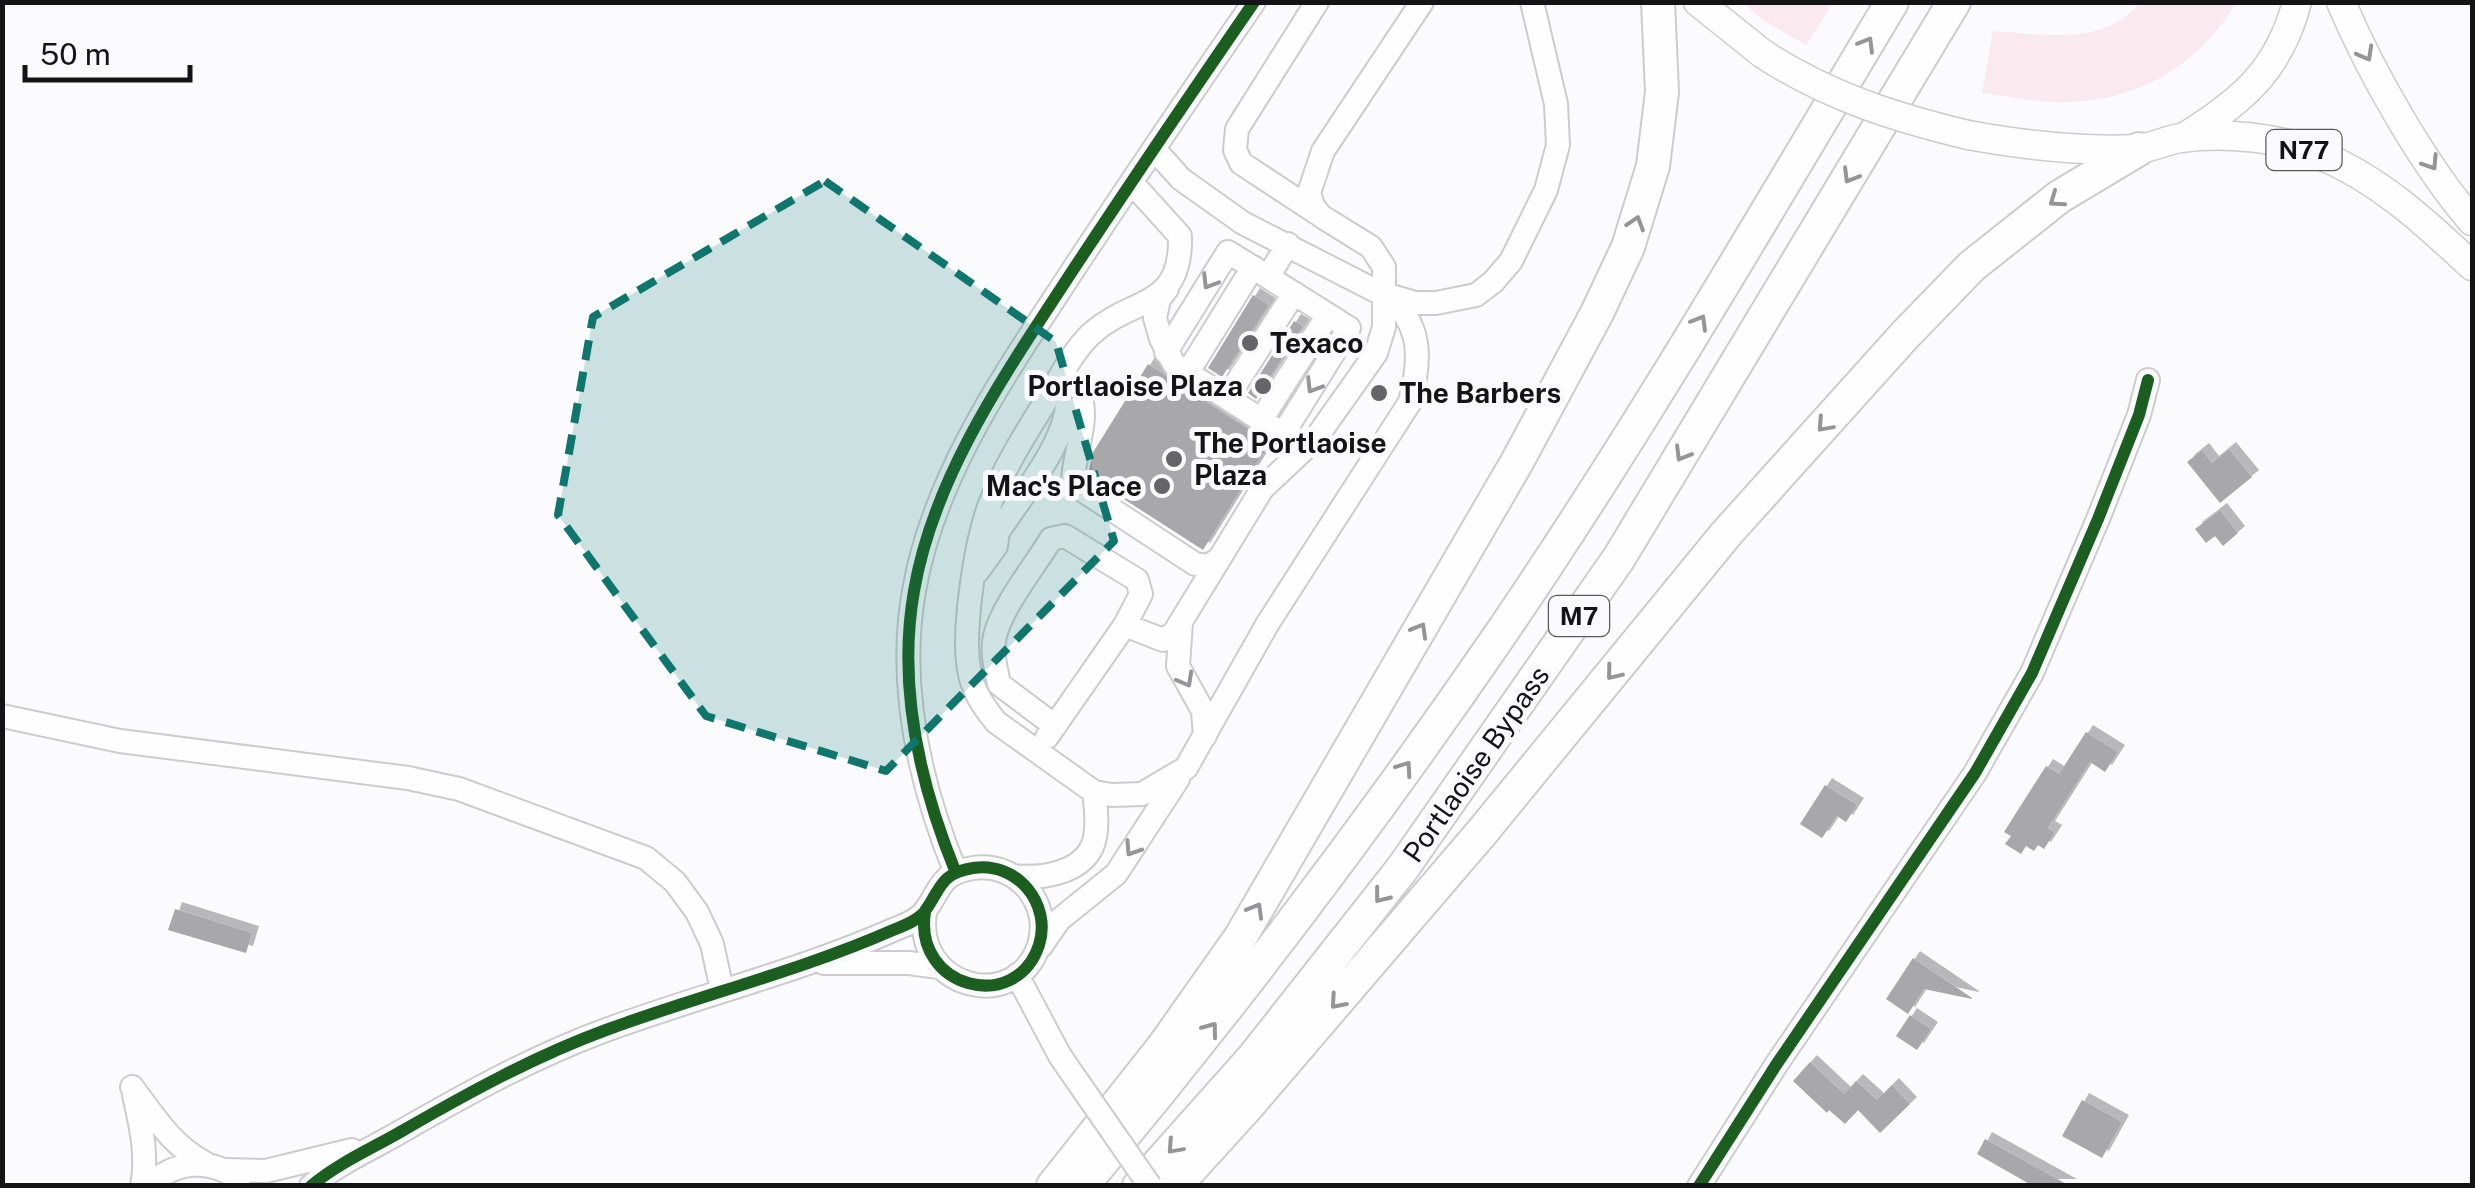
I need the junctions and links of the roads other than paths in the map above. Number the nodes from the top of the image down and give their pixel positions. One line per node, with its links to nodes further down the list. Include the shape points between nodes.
1 (1254, 2): 13 (street)
2 (1318, 2): 15 (street, via 1234,140 1241,163)
3 (1422, 2): 15 (street, via 1322,151 1309,193)
4 (1532, 2): 22 (street, via 1556,104 1558,146 1530,224 1494,282 1476,295 1414,303)
5 (1658, 2): 52 (highway, one-way to 5, via 1240,938 1597,313 1628,248 1653,166 1662,92)
6 (1698, 2): 12 (main road, N77, bridge, via 1806,82 1911,121 2028,145)
7 (1892, 2): 53 (highway, Portlaoise Bypass / M7, one-way to 7, via 1340,859 1503,631 1674,365)
8 (1954, 2): 54 (highway, Portlaoise Bypass / M7, one-way to 54, via 1619,558 1402,868 1253,1058)
9 (2297, 2): 11 (main road, N77, via 2264,73 2230,109)
10 (2341, 2): 16 (main road, one-way to 16, via 2393,104)
11 (2182, 138): 12 (main road, N77); 18 (main road, N77, via 2248,138 2315,152 2411,208)
12 (2139, 149): 56 (highway, one-way to 56, via 2059,196 1972,266 1904,335 1726,534 1484,831)
13 (1155, 150): 14 (street); 17 (street, via 1181,179 1243,223)
14 (1132, 183): 20 (street, via 1180,236); 39 (street, via 962,452 914,590 909,647 916,735 928,801)
15 (1321, 216): 22 (street, via 1372,247 1384,266)
16 (2472, 221)
17 (1288, 244): 19 (street); 22 (street)
18 (2472, 266)
19 (1260, 272): 21 (street); 23 (street, one-way to 23, via 1228,252); 24 (street)
20 (1174, 280): 23 (street, via 1159,299 1156,318); 25 (street, via 1092,334)
21 (1294, 294): 27 (street); 27 (street, one-way to 27, via 1328,315 1261,420)
22 (1386, 294): 28 (street, via 1376,353 1316,438 1262,490); 35 (street, via 1411,320 1418,369 1410,402 1268,623)
23 (1166, 352): 24 (street)
24 (1188, 372): 27 (street)
25 (1062, 374): 28 (street, via 1079,393 1082,412 1073,484 1195,564); 29 (street, via 989,506)
26 (2148, 380): 57 (street, via 2140,415 2032,673 1975,772)
27 (1227, 398)
28 (1219, 559): 31 (street)
29 (971, 613): 30 (street); 36 (street, via 968,666 974,690 996,722)
30 (1000, 622): 32 (street, via 1052,539 1065,536 1137,580 1141,594); 34 (street, via 994,638 999,684)
31 (1181, 622): 32 (street, via 1163,640); 35 (street, one-way to 35, via 1178,666 1202,711)
32 (1125, 625): 34 (street)
33 (2, 716): 46 (street, via 120,740 459,789 646,858 696,912 712,944)
34 (1055, 726): 36 (street)
35 (1205, 736): 37 (street)
36 (1037, 749): 38 (street)
37 (1186, 768): 38 (street, via 1142,794); 42 (street, one-way to 42, via 1116,874 1060,920)
38 (1094, 792): 40 (street, via 1092,849 1054,874)
39 (956, 873): 40 (street, via 987,867); 41 (street, via 935,890)
40 (1014, 876): 42 (street, via 1039,907 1042,932)
41 (925, 912): 43 (street); 44 (street, via 926,947)
42 (1034, 956): 45 (street)
43 (815, 963): 44 (street); 46 (street)
44 (939, 967): 45 (street, via 981,986)
45 (1017, 974): 55 (street, bridge, via 1060,1056)
46 (722, 990): 47 (street, via 488,1081)
47 (384, 1141): 48 (street, via 266,1171); 51 (street)
48 (217, 1167): 49 (street, via 187,1164); 49 (street, via 185,1153 132,1088); 50 (street)
49 (145, 1186)
50 (246, 1186)
51 (311, 1186)
52 (1053, 1186)
53 (1082, 1186)
54 (1139, 1186)
55 (1150, 1186)
56 (1175, 1186)
57 (1699, 1186)

